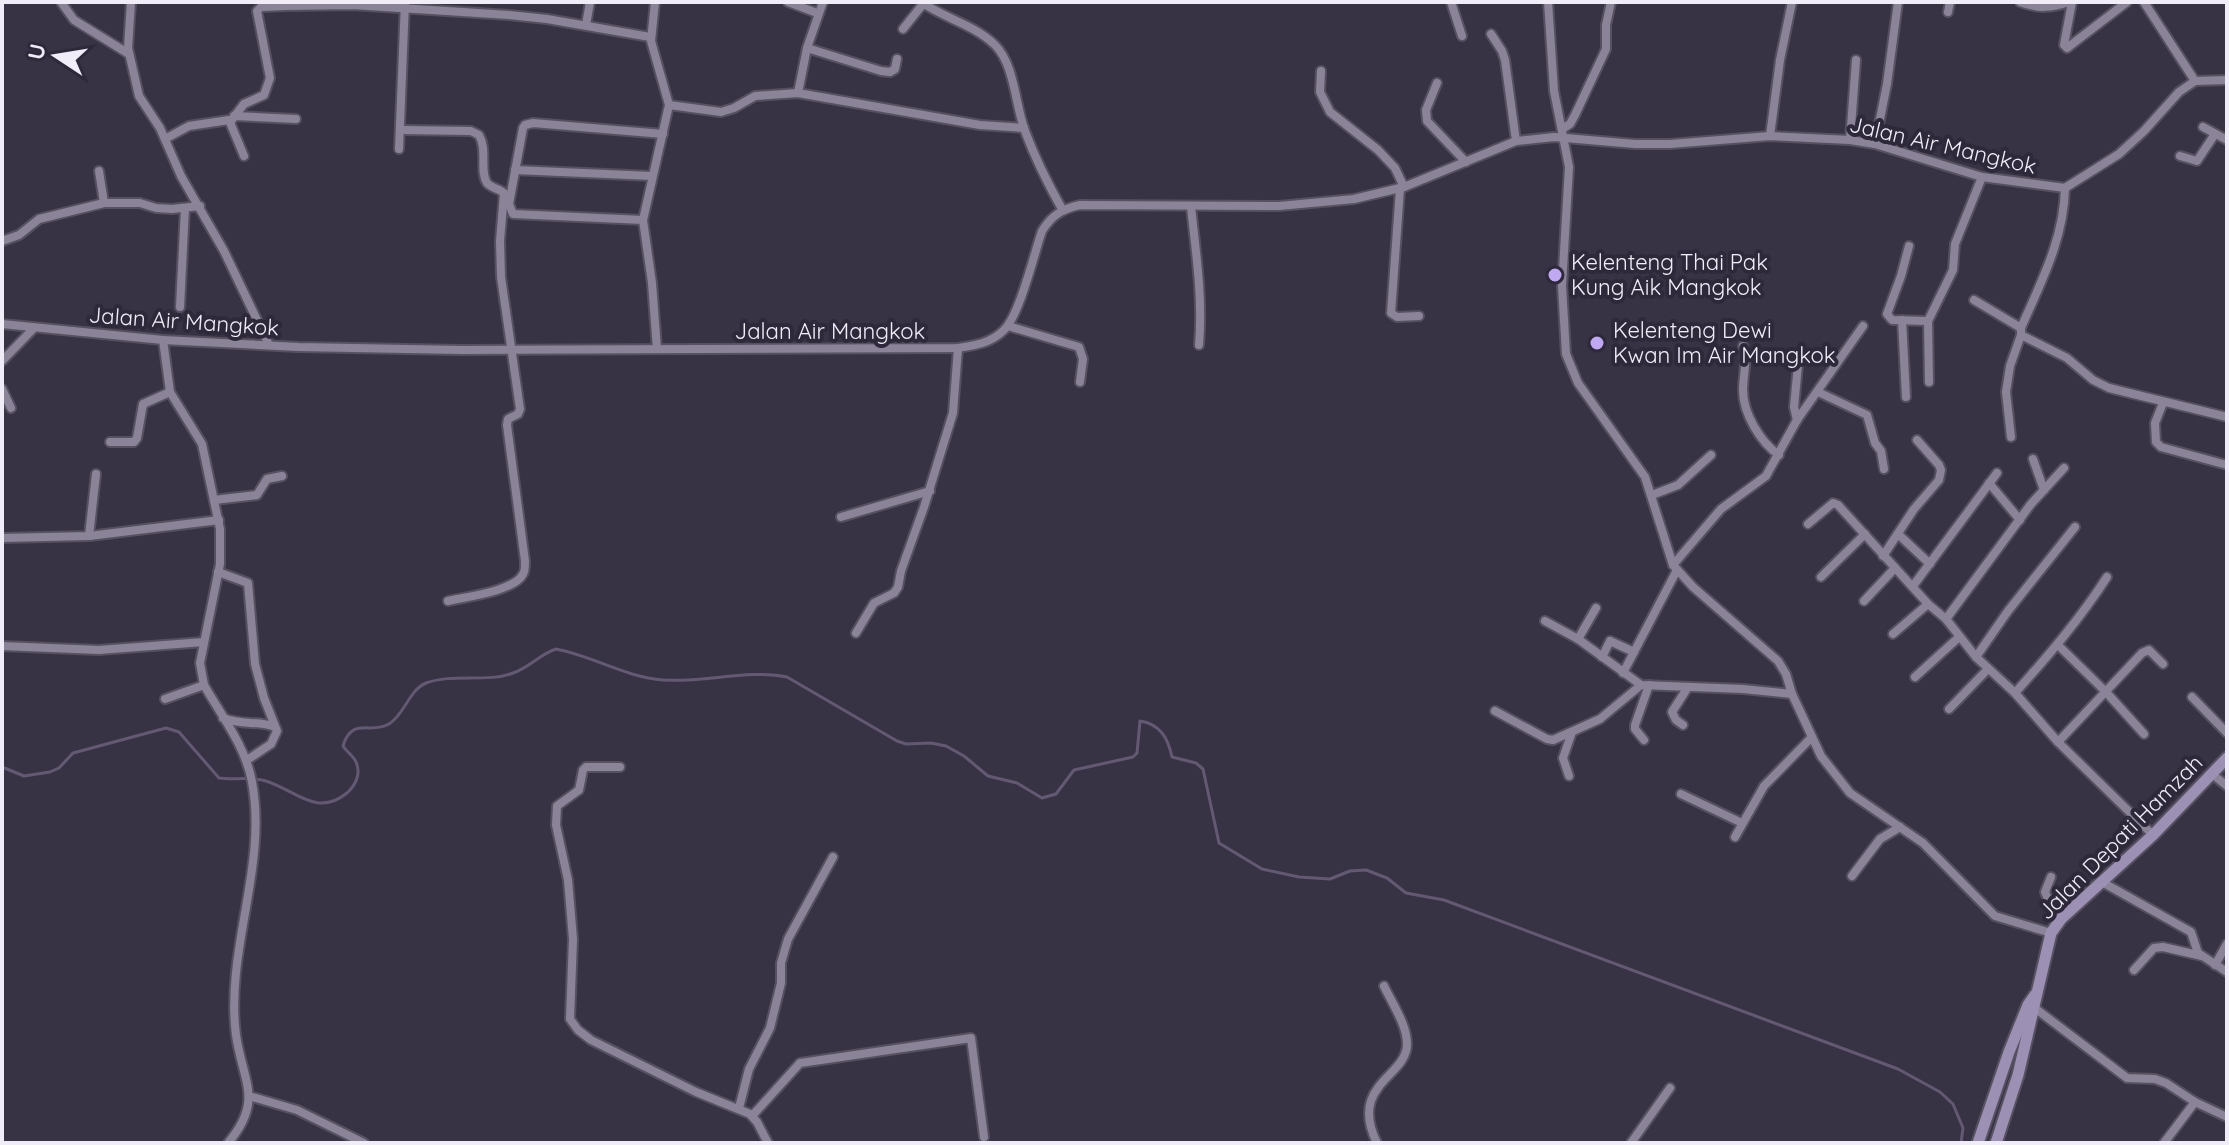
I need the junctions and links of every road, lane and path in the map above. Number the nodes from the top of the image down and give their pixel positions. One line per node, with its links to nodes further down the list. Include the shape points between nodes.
1 (61, 2): 29 (street, via 74,20)
2 (131, 2): 29 (street)
3 (590, 2): 23 (street)
4 (655, 2): 27 (street)
5 (788, 2): 22 (street)
6 (823, 2): 22 (street)
7 (1451, 2): 26 (street)
8 (1548, 2): 43 (street, via 1554,91)
9 (1611, 2): 43 (street, via 1606,49)
10 (1792, 2): 46 (street)
11 (1898, 2): 51 (street)
12 (1950, 2): 21 (street)
13 (2020, 2): 14 (street, via 2049,8)
14 (2071, 2): 15 (street, via 2067,48)
15 (2127, 2)
16 (2144, 2): 34 (street)
17 (345, 3): 19 (street); 20 (street)
18 (922, 3): 24 (street); 41 (street, via 999,50)
19 (286, 4): 38 (street, via 257,11 270,83 264,95 244,104)
20 (405, 5): 23 (street); 42 (street)
21 (1948, 12)
22 (817, 13): 28 (street)
23 (586, 25): 27 (street)
24 (903, 29)
25 (1491, 34): 50 (street, via 1505,60)
26 (1462, 36)
27 (650, 37): 37 (street)
28 (807, 48): 30 (street, via 881,71 895,69); 36 (street)
29 (129, 54): 47 (street, via 139,96)
30 (897, 59)
31 (1856, 60): 48 (street)
32 (1321, 71): 60 (street, via 1320,92 1330,112 1378,150 1395,168)
33 (2227, 80): 34 (street)
34 (2195, 81): 61 (street, via 2119,154)
35 (1437, 83): 55 (street, via 1427,121)
36 (798, 93): 37 (street, via 755,96 721,112); 41 (street)
37 (669, 105): 44 (street)
38 (232, 119): 39 (street); 47 (street, via 189,126); 53 (street)
39 (296, 119)
40 (2203, 127): 45 (street)
41 (1024, 128): 66 (street)
42 (402, 130): 52 (street); 85 (street, via 471,131 482,140 485,178 504,193 501,277)
43 (1563, 133): 46 (street, Jalan Air Mangkok, via 1635,144); 50 (street, Jalan Air Mangkok); 114 (street, via 1569,167 1562,286 1566,354 1578,383 1637,464)
44 (663, 134): 56 (street, via 528,123); 58 (street)
45 (2215, 134): 49 (street); 54 (street, via 2197,161)
46 (1770, 136): 48 (street, Jalan Air Mangkok)
47 (165, 139): 63 (street)
48 (1850, 140): 51 (street, Jalan Air Mangkok)
49 (2227, 140)
50 (1516, 141): 55 (street, Jalan Air Mangkok)
51 (1875, 144): 59 (street, Jalan Air Mangkok)
52 (399, 149)
53 (244, 156)
54 (2180, 156)
55 (1466, 162): 60 (street, Jalan Air Mangkok)
56 (515, 170): 58 (street); 67 (street, via 509,204 513,214)
57 (99, 171): 62 (street)
58 (652, 176): 67 (street)
59 (1982, 177): 61 (street, Jalan Air Mangkok); 74 (street, via 1955,244 1956,263)
60 (1402, 188): 64 (street, Jalan Air Mangkok, via 1279,206); 72 (street, via 1391,313)
61 (2065, 188): 79 (street, via 2060,237)
62 (104, 203): 65 (street); 68 (street, via 39,219 19,235)
63 (200, 206): 65 (street); 81 (street)
64 (1191, 207): 66 (street, Jalan Air Mangkok, via 1105,204); 82 (street)
65 (185, 208): 71 (street)
66 (1062, 209): 76 (street, via 1042,231)
67 (643, 220): 86 (street)
68 (2, 237)
69 (1909, 246): 73 (street, via 1887,314)
70 (1974, 300): 79 (street)
71 (180, 307)
72 (1419, 316)
73 (1902, 320): 74 (street); 94 (street)
74 (1928, 321): 90 (street)
75 (2, 324): 78 (street, Jalan Air Mangkok)
76 (1008, 326): 84 (street, Jalan Air Mangkok, via 980,345); 89 (street, via 1079,347)
77 (1863, 326): 93 (street)
78 (34, 328): 80 (street, Jalan Air Mangkok); 88 (street)
79 (2021, 332): 95 (street, via 2093,380); 99 (street, via 2006,392)
80 (163, 340): 81 (street, Jalan Air Mangkok); 92 (street)
81 (269, 345): 85 (street, Jalan Air Mangkok)
82 (1199, 345)
83 (1743, 346): 103 (street, via 1743,396 1760,435)
84 (958, 348): 86 (street, Jalan Air Mangkok); 113 (street, via 953,413)
85 (513, 349): 86 (street, Jalan Air Mangkok); 133 (street, via 520,409 507,425 524,573 504,588)
86 (657, 349)
87 (1782, 357): 98 (street, via 1798,365)
88 (2, 361)
89 (1080, 382)
90 (1929, 382)
91 (2, 389): 96 (street)
92 (170, 392): 101 (street, via 143,404 134,442); 115 (street, via 202,444)
93 (1818, 392): 98 (street); 107 (street, via 1867,415)
94 (1906, 397)
95 (2163, 403): 97 (street); 105 (street, via 2155,423 2161,447)
96 (11, 408)
97 (2227, 417)
98 (1797, 420): 103 (street)
99 (2011, 437)
100 (1917, 440): 122 (street, via 1939,465 1939,480)
101 (110, 442)
102 (1711, 455): 114 (street, via 1678,485)
103 (1779, 455): 127 (street, via 1766,476 1721,509)
104 (2033, 459): 112 (street)
105 (2227, 465)
106 (2064, 468): 112 (street)
107 (1884, 469)
108 (1997, 473): 111 (street)
109 (96, 474): 123 (street)
110 (282, 476): 115 (street, via 267,479 257,495)
111 (1989, 483): 118 (street); 126 (street)
112 (2044, 490): 118 (street)
113 (930, 491): 116 (street); 139 (street, via 897,590 874,603)
114 (1652, 495): 127 (street)
115 (214, 500): 117 (street)
116 (841, 517)
117 (219, 520): 123 (street); 129 (street)
118 (2020, 520): 137 (street)
119 (1808, 524): 121 (street, via 1833,503)
120 (2075, 527): 148 (street)
121 (1865, 534): 125 (street); 130 (street)
122 (1898, 534): 125 (street); 126 (street)
123 (89, 536): 124 (street)
124 (2, 538)
125 (1883, 556): 128 (street)
126 (1930, 564): 132 (street)
127 (1675, 568): 146 (street); 158 (street, via 1778,661)
128 (1895, 568): 132 (street); 134 (street)
129 (218, 572): 143 (street); 165 (street, via 248,583 255,664)
130 (1821, 577)
131 (2107, 577): 144 (street)
132 (1913, 586): 135 (street)
133 (448, 601)
134 (1864, 601)
135 (1928, 604): 137 (street); 140 (street)
136 (1596, 608): 142 (street)
137 (1946, 619): 141 (street)
138 (1545, 621): 142 (street)
139 (856, 633)
140 (1893, 634)
141 (1958, 638): 148 (street); 152 (street)
142 (1578, 639): 147 (street)
143 (204, 642): 145 (street, via 99,650); 153 (street)
144 (2058, 645): 156 (street); 157 (street)
145 (2, 646)
146 (1634, 652): 147 (street, via 1610,641); 151 (street)
147 (1602, 657): 151 (street)
148 (1976, 657): 150 (street)
149 (2163, 664): 156 (street, via 2149,650 2142,653)
150 (1988, 669): 157 (street); 161 (street)
151 (1623, 673): 154 (street)
152 (1915, 677)
153 (204, 685): 160 (street); 163 (street)
154 (1645, 685): 155 (street); 166 (street, via 1600,719); 170 (street, via 1635,725)
155 (1688, 687): 158 (street); 164 (street, via 1672,712)
156 (2106, 692): 168 (street); 171 (street)
157 (2015, 693): 171 (street)
158 (1792, 694): 169 (street)
159 (2192, 697): 167 (street)
160 (165, 699)
161 (1949, 709)
162 (1495, 711): 166 (street, via 1547,739)
163 (223, 718): 165 (street); 173 (street)
164 (1683, 725)
165 (275, 727): 173 (street, via 277,736)
166 (1572, 731): 176 (street, via 1563,758)
167 (2227, 733)
168 (2144, 734)
169 (1812, 737): 179 (street, via 1775,773); 180 (street, via 1850,793)
170 (1644, 740)
171 (2058, 742): 181 (street)
172 (2227, 758): 175 (main road, Jalan Depati Hamzah)
173 (248, 765): 197 (street, via 256,841 234,1008)
174 (620, 767): 199 (street, via 583,770 579,790 562,800 555,816 573,939 570,1019 591,1040)
175 (2212, 774): 177 (street); 181 (main road, Jalan Depati Hamzah)
176 (1569, 776)
177 (2227, 786)
178 (1681, 794): 179 (street)
179 (1742, 823): 182 (street)
180 (1900, 827): 184 (street, via 1880,839); 188 (street, via 1923,843 1995,916)
181 (2153, 835): 186 (main road, Jalan Depati Hamzah)
182 (1735, 837)
183 (833, 857): 199 (street, via 788,939 770,1028 749,1069)
184 (1852, 876)
185 (2051, 877): 187 (street, via 2045,892)
186 (2102, 882): 187 (main road, Jalan Depati Hamzah); 190 (street, via 2191,932)
187 (2061, 919): 188 (main road, Jalan Depati Hamzah)
188 (2051, 933): 195 (main road, Jalan Depati Hamzah)
189 (2227, 944): 191 (street)
190 (2202, 956): 191 (street); 192 (street, via 2154,948)
191 (2215, 965): 193 (street)
192 (2134, 970)
193 (2227, 972)
194 (1384, 986): 206 (street, via 1407,1049 1372,1096)
195 (2032, 1002): 198 (street, via 2127,1078 2155,1079); 208 (main road, Jalan Depati Hamzah); 209 (main road, Jalan Depati Hamzah, via 2018,1075)
196 (1670, 1088): 207 (street)
197 (249, 1096): 203 (street, via 246,1119); 204 (street, via 297,1110)
198 (2195, 1102): 201 (street); 210 (street)
199 (739, 1108): 200 (street)
200 (752, 1116): 202 (street, via 800,1063 971,1038); 205 (street)
201 (2227, 1117)
202 (984, 1137)
203 (228, 1143)
204 (364, 1143)
205 (768, 1143)
206 (1377, 1143)
207 (1631, 1143)
208 (1978, 1143)
209 (1996, 1143)
210 (2164, 1143)

